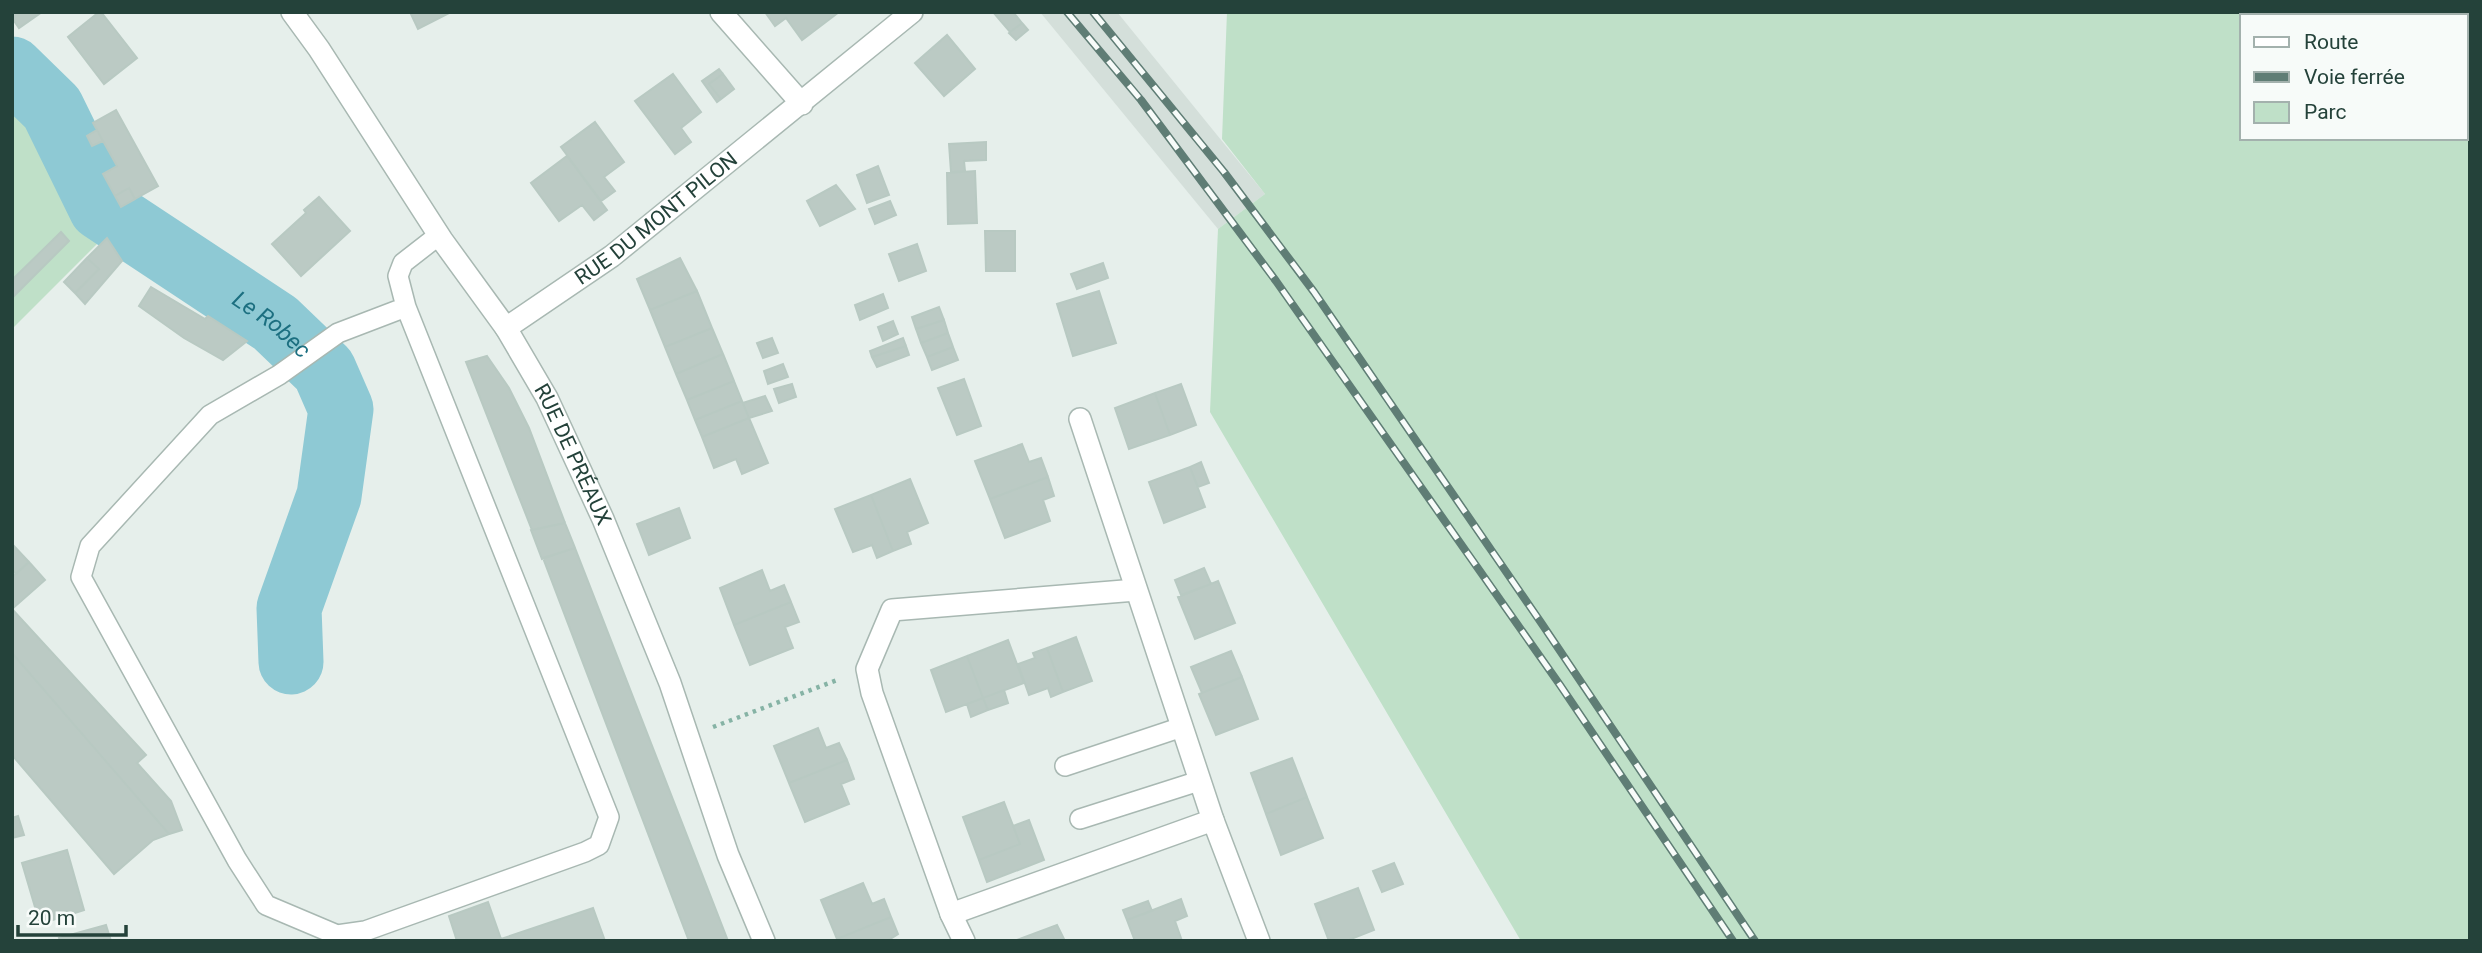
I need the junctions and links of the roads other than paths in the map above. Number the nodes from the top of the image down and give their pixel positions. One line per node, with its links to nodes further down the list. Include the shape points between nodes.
1 (292, 12): 5 (street, RUE DE PRÉAUX)
2 (721, 12): 4 (street)
3 (912, 12): 4 (street, RUE DU MONT PILON)
4 (802, 104): 7 (street, RUE DU MONT PILON, via 612,256)
5 (439, 235): 6 (lane, via 403,263 398,276); 7 (street, RUE DE PRÉAUX)
6 (406, 307): 6 (lane, via 609,817 599,845 365,931 337,935 266,905 81,577 90,546 210,415 279,375 338,333)
7 (506, 328): 16 (street, RUE DE PRÉAUX, via 547,398 603,519 670,683 728,855)
8 (1080, 419): 9 (street)
9 (1136, 590): 10 (street); 15 (street, via 892,610 867,669)
10 (1182, 727): 11 (lane); 12 (street)
11 (1065, 766)
12 (1199, 781): 13 (lane); 14 (street)
13 (1080, 819)
14 (1213, 820): 15 (street); 18 (street)
15 (951, 914): 17 (street)
16 (764, 941)
17 (964, 941)
18 (1259, 941)

